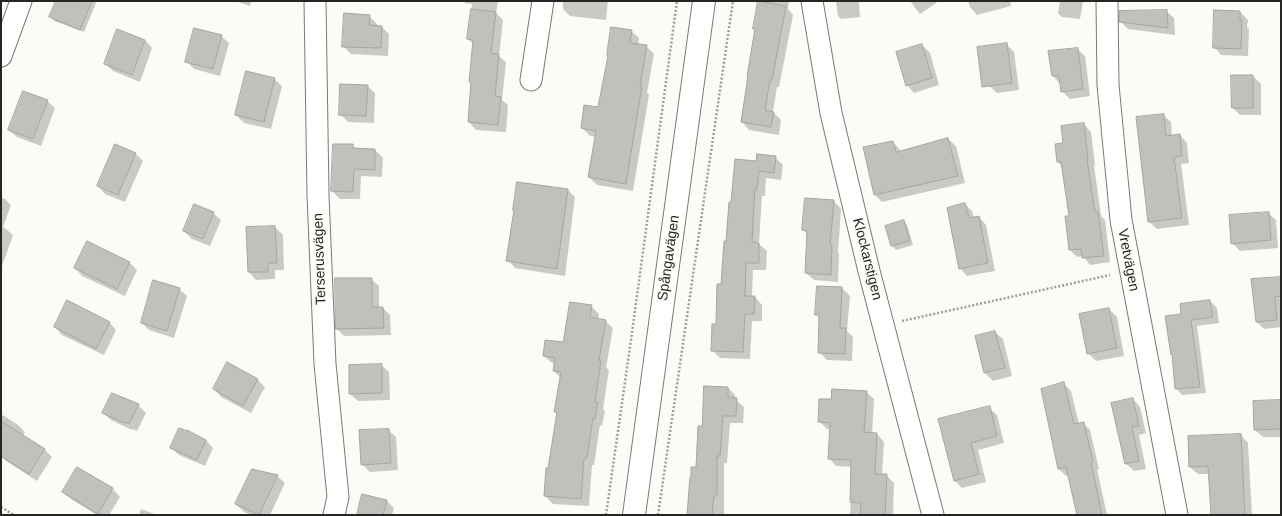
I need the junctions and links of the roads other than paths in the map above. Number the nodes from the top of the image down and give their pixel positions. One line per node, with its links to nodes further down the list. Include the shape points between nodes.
1 (21, 1): 7 (street)
2 (315, 1): 9 (street, Terserusvägen, via 318,195 325,364 338,497)
3 (543, 1): 8 (street)
4 (704, 1): 10 (street, Spångavägen)
5 (812, 1): 11 (street, Klockarstigen, via 831,113)
6 (1107, 1): 12 (street, Vretvägen, via 1108,85 1121,220)
7 (1, 56)
8 (531, 80)
9 (334, 515)
10 (634, 515)
11 (933, 515)
12 (1177, 515)

